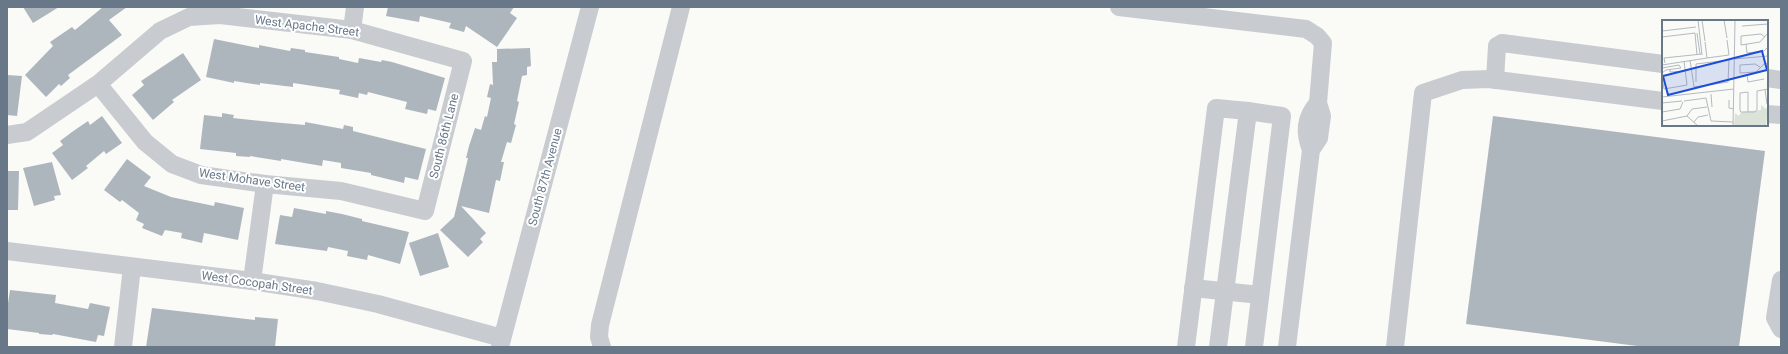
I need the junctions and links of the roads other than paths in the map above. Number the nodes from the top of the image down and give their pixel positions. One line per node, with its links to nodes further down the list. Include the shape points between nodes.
1 (355, 7): 5 (street)
2 (590, 7): 27 (street, South 87th Avenue)
3 (682, 7): 29 (street, via 600,325 599,337)
4 (1119, 7): 33 (street, via 1306,29 1323,43 1318,103 1310,112 1306,137 1311,150)
5 (352, 30): 6 (street, West Apache Street); 11 (street, West Apache Street, via 220,15 189,17 160,31)
6 (463, 61): 18 (street, South 86th Lane)
7 (1662, 64): 9 (street, via 1502,43 1497,46)
8 (1768, 78): 10 (street)
9 (1495, 80): 12 (street); 34 (street, via 1462,80 1423,93)
10 (1781, 80)
11 (98, 84): 16 (street, via 27,132); 17 (street, West Mohave Street, via 145,142 172,164 201,175)
12 (1662, 101)
13 (1248, 111): 23 (street, via 1216,108); 24 (street); 25 (street, via 1282,116)
14 (1768, 114): 15 (street)
15 (1781, 115)
16 (7, 135)
17 (265, 184): 18 (street, West Mohave Street, via 342,190); 22 (street)
18 (425, 211)
19 (7, 251): 20 (street, West Cocopah Street)
20 (132, 267): 22 (street, West Cocopah Street); 28 (street)
21 (1781, 280): 26 (street, via 1775,318)
22 (252, 281): 27 (street, West Cocopah Street, via 348,297)
23 (1193, 288): 24 (street); 30 (street)
24 (1225, 291): 25 (street); 31 (street)
25 (1260, 295): 32 (street)
26 (1781, 329)
27 (501, 342)
28 (123, 347)
29 (602, 347)
30 (1186, 347)
31 (1218, 347)
32 (1254, 347)
33 (1287, 347)
34 (1395, 347): 35 (street)
35 (1398, 347)

